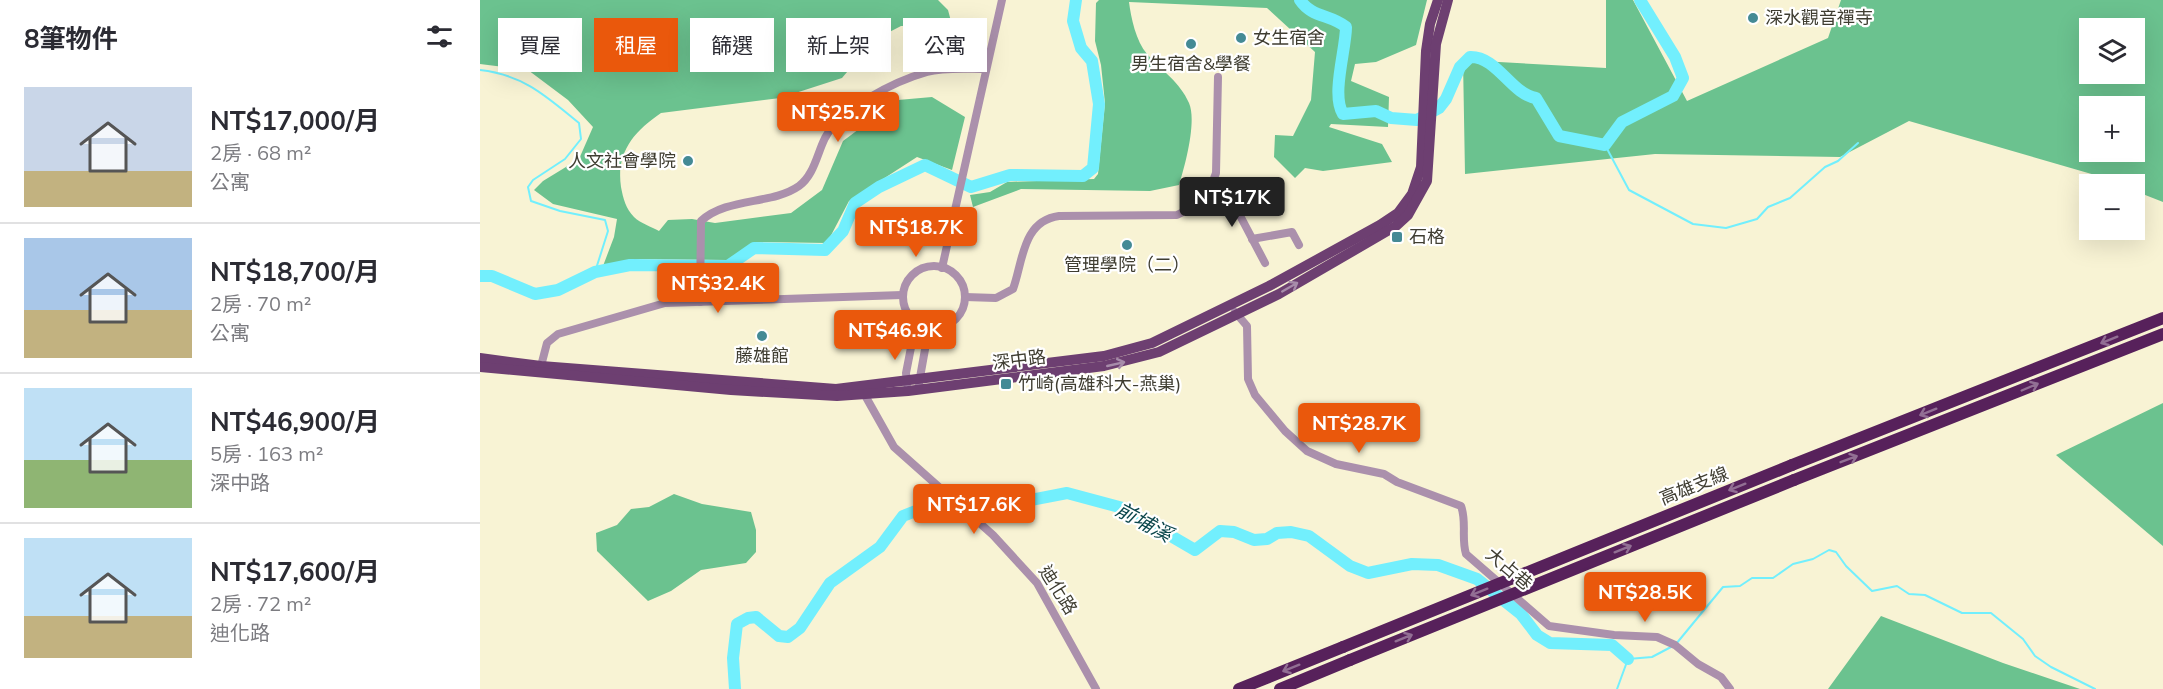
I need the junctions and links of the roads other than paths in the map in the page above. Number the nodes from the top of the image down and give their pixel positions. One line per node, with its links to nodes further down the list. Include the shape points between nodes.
1 (1002, 0): 4 (street)
2 (1438, 0): 5 (main road, via 1430,24)
3 (1448, 0): 5 (main road)
4 (987, 65)
5 (1429, 67): 9 (main road)
6 (928, 72): 17 (street, via 856,106 825,138 817,162 801,185 784,194 757,198 708,214 701,221)
7 (985, 72): 14 (street)
8 (1218, 77): 10 (street)
9 (1425, 165): 18 (main road, 深中路, via 1398,213); 19 (main road, 深中路, one-way to 9, via 1396,226 1408,215 1425,187)
10 (1213, 183): 11 (street, via 1236,208); 16 (street, via 1197,206 1177,215 1059,216 1045,221 1031,232 1024,246 1013,290 996,298)
11 (1252, 239): 12 (street, via 1292,232); 13 (street)
12 (1299, 245)
13 (1265, 263)
14 (942, 268): 15 (street, via 915,273); 16 (street, via 958,279)
15 (902, 295): 17 (street); 21 (street, via 904,307)
16 (965, 297): 22 (street, via 952,322 944,327)
17 (700, 298): 26 (street, via 665,303 558,334 547,343)
18 (1226, 307): 19 (street); 27 (main road, 深中路, via 1128,351)
19 (1241, 316): 28 (main road, 深中路, one-way to 19, via 1104,366 1159,352); 33 (street, 大占巷, via 1249,334 1248,379 1255,395 1307,451 1336,464 1384,474 1461,506 1466,554 1549,626 1657,637 1721,677)
20 (2163, 318): 31 (highway, 高雄支線, one-way to 31, bridge)
21 (916, 322): 22 (street); 28 (street)
22 (929, 327): 27 (street)
23 (2163, 334): 32 (highway, 高雄支線, one-way to 23, bridge)
24 (480, 358): 26 (main road)
25 (480, 367): 26 (main road)
26 (540, 370): 29 (main road, 深中路)
27 (921, 381): 28 (main road, 深中路)
28 (909, 386): 29 (main road, 深中路)
29 (862, 391): 30 (street, 迪化路, via 894,447 993,535 1037,583)
30 (1096, 689)
31 (1239, 689)
32 (1280, 689)
33 (1730, 689)

